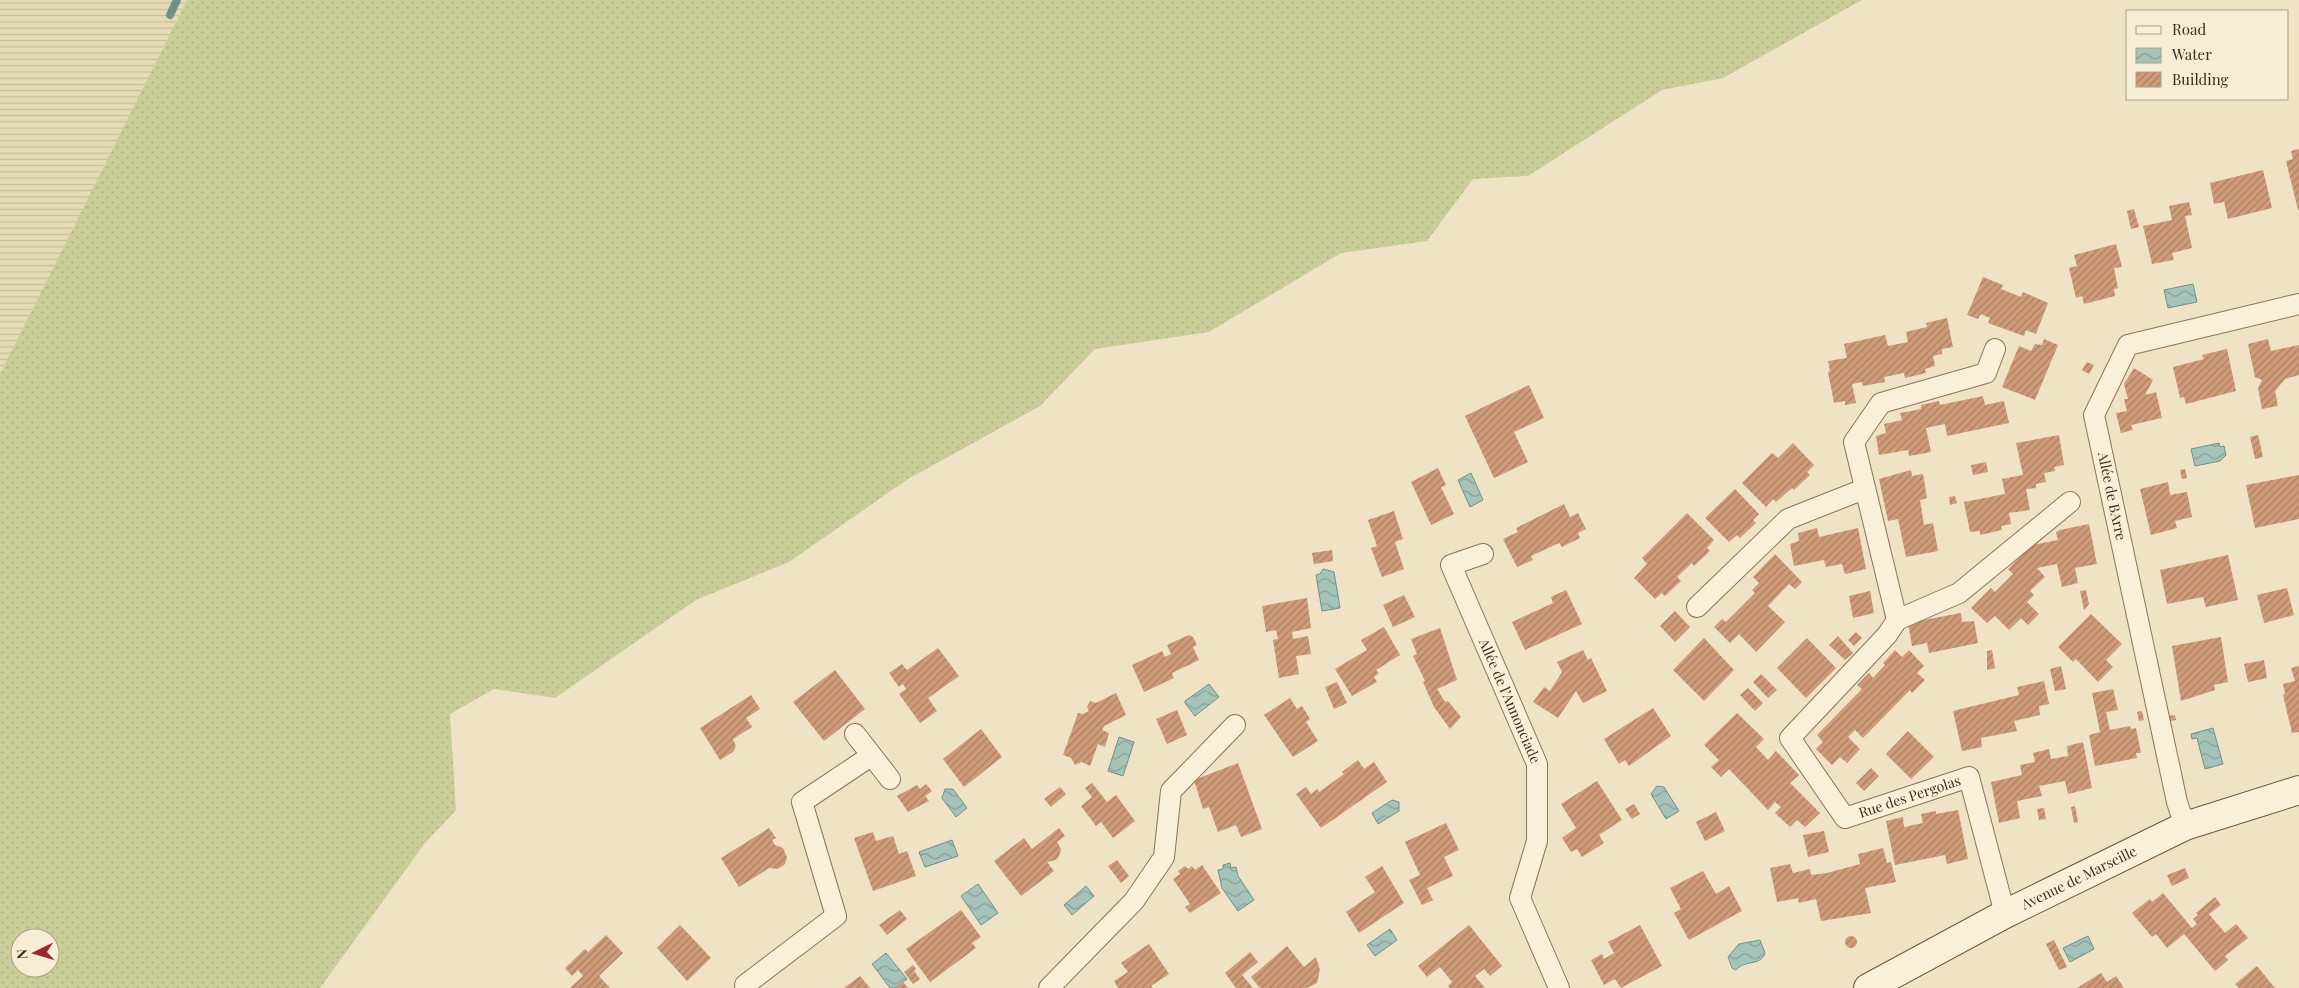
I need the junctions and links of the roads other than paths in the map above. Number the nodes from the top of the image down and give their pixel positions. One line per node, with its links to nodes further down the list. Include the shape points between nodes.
1 (2299, 304): 13 (street, Allée de BArre, via 2128,344 2094,415 2177,802)
2 (1995, 349): 3 (street, via 1986,372 1881,403 1854,442)
3 (1864, 489): 6 (street, via 1788,519); 7 (street)
4 (2070, 502): 7 (street, Rue des Pergolas, via 1959,593)
5 (1483, 554): 17 (street, Allée de l’Annonciade, via 1451,565 1537,764 1537,841 1520,898)
6 (1697, 607)
7 (1898, 620): 14 (street, Rue des Pergolas, via 1790,738 1845,818 1969,777)
8 (1235, 725): 16 (street, via 1171,790 1164,857 1134,901)
9 (855, 734): 10 (street)
10 (871, 756): 11 (street); 15 (street, via 802,802 836,916)
11 (890, 779)
12 (2299, 790): 13 (street, Avenue de Marseille)
13 (2185, 826): 14 (street, Avenue de Marseille)
14 (2005, 914): 18 (street, Avenue de Marseille)
15 (743, 987)
16 (1049, 988)
17 (1558, 988)
18 (1868, 988)

